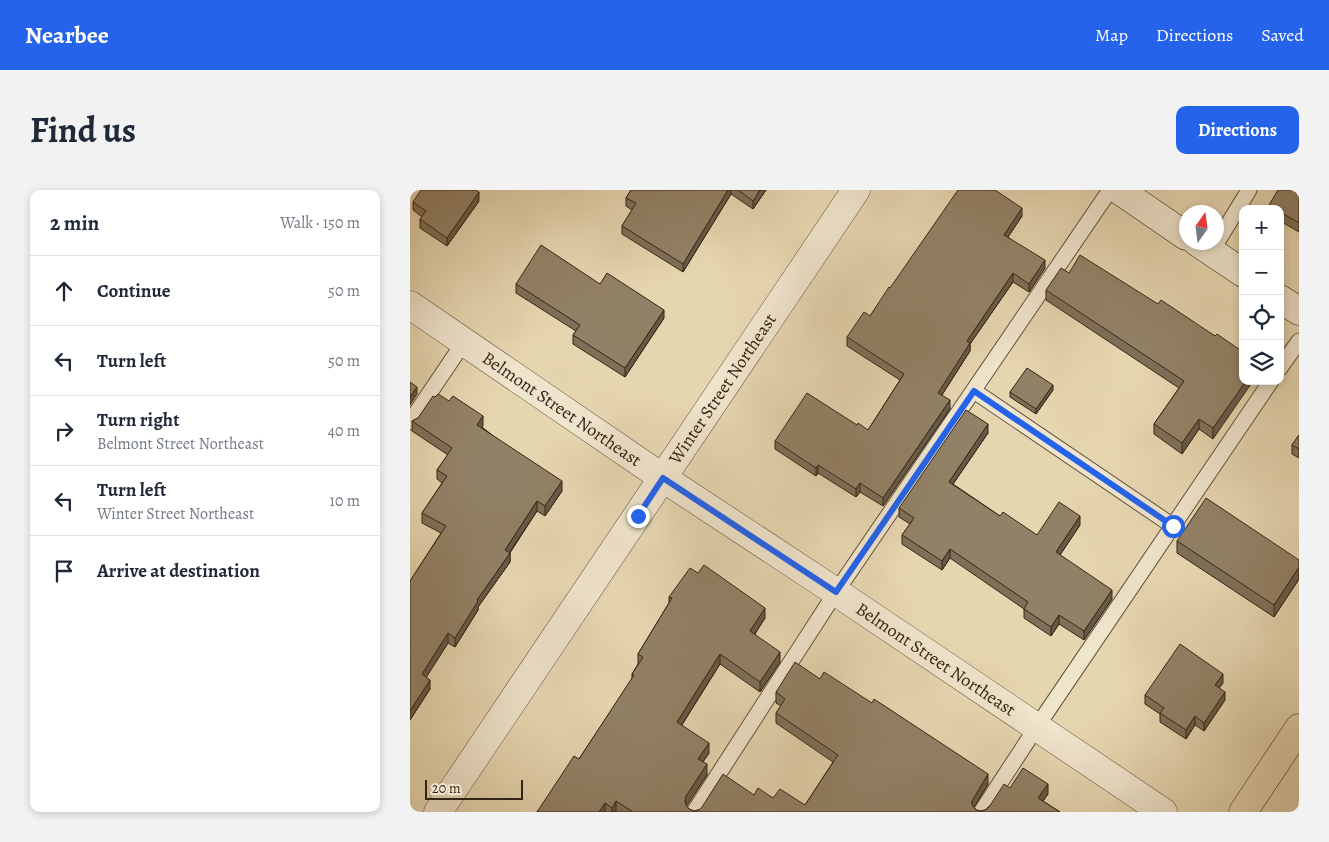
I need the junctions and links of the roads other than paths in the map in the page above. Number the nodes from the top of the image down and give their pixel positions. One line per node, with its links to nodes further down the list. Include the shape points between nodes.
1 (856, 190): 18 (street, Winter Street Northeast)
2 (1110, 190): 16 (lane)
3 (1119, 190): 6 (street)
4 (1249, 190): 5 (lane)
5 (1224, 222)
6 (1179, 231)
7 (1208, 250): 8 (street)
8 (1239, 271)
9 (1284, 302): 11 (street)
10 (410, 305): 13 (street, Belmont Street Northeast)
11 (1299, 311)
12 (1299, 341): 14 (lane)
13 (464, 342): 17 (lane); 18 (street, Belmont Street Northeast)
14 (1284, 362)
15 (1268, 385): 19 (lane)
16 (974, 391): 19 (lane); 20 (lane)
17 (410, 422)
18 (663, 478): 20 (street, Belmont Street Northeast); 23 (street, Winter Street Northeast)
19 (1173, 526): 21 (lane)
20 (836, 592): 21 (street, Belmont Street Northeast); 24 (lane)
21 (1036, 728): 25 (lane); 26 (street, Belmont Street Northeast)
22 (1299, 728): 27 (main road)
23 (438, 812)
24 (694, 812)
25 (981, 812)
26 (1162, 812)
27 (1243, 812)

